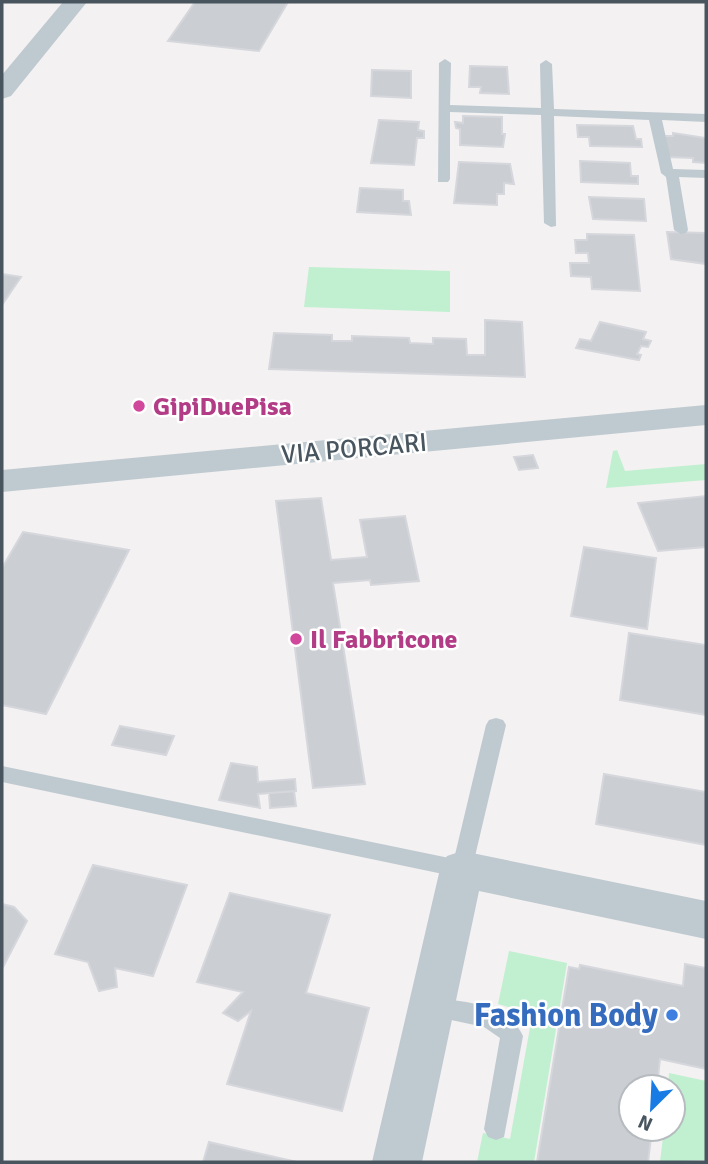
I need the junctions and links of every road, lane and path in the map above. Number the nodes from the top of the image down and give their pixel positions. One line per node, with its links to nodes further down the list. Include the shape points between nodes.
1 (75, 2): 4 (street)
2 (445, 63): 5 (lane)
3 (546, 64): 6 (lane)
4 (2, 91)
5 (444, 108): 6 (lane); 11 (lane)
6 (545, 113): 7 (lane); 12 (lane)
7 (655, 117): 8 (lane); 9 (lane, via 667,173)
8 (706, 118)
9 (672, 173): 10 (lane); 13 (lane)
10 (706, 174)
11 (443, 179)
12 (551, 223)
13 (681, 230)
14 (706, 415): 15 (street, VIA PORCARI)
15 (2, 481)
16 (496, 725): 18 (lane)
17 (2, 774): 18 (lane)
18 (462, 869): 19 (street); 20 (street)
19 (706, 920)
20 (431, 1007): 21 (lane, via 508,1026 512,1036); 22 (street)
21 (496, 1129)
22 (397, 1162)

